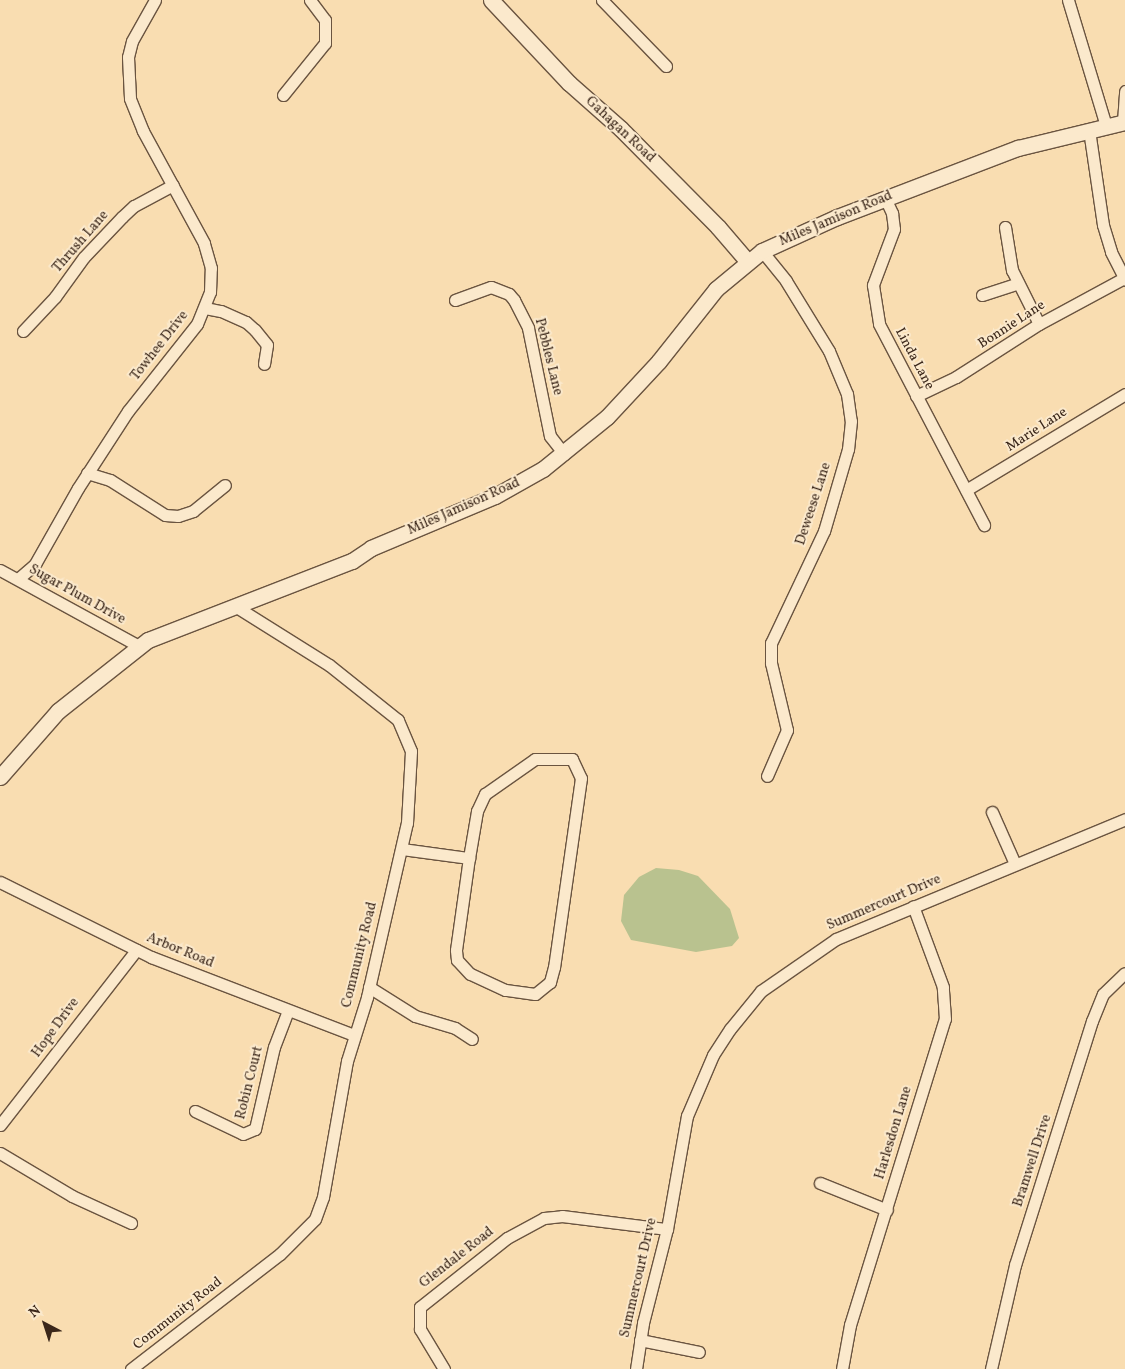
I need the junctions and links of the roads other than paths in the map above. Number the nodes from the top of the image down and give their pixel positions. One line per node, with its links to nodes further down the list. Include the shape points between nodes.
1 (155, 0): 12 (street, Towhee Drive, via 132,41 128,57 128,86 135,114)
2 (310, 0): 8 (street, via 325,20 325,43)
3 (491, 0): 16 (main road, Gahagan Road, via 569,83 621,128)
4 (602, 0): 6 (street)
5 (1068, 0): 10 (street)
6 (666, 66)
7 (1125, 91): 9 (street)
8 (282, 95)
9 (1124, 122): 10 (main road, Miles Jamison Road)
10 (1106, 126): 11 (main road, Miles Jamison Road)
11 (1089, 130): 13 (main road, Miles Jamison Road, via 1018,148); 17 (street, via 1103,226)
12 (173, 184): 21 (street, Towhee Drive, via 207,250 211,280); 23 (street, Thrush Lane, via 134,206 122,217 84,257 55,297)
13 (885, 198): 15 (main road, Miles Jamison Road, via 785,238); 26 (street, Linda Lane, via 892,213 894,229 875,274 873,303 879,324)
14 (1005, 227): 18 (street, via 1011,265)
15 (762, 252): 16 (main road, Miles Jamison Road); 36 (street, Deweese Lane, via 786,281 829,351 846,394 851,422 848,449 824,531 771,643 771,663 787,730)
16 (748, 262): 27 (main road, Miles Jamison Road, via 711,294 626,399)
17 (1124, 279): 22 (street, Bonnie Lane)
18 (1018, 283): 19 (street); 22 (street)
19 (982, 295)
20 (455, 300): 27 (street, Pebbles Lane, via 491,287 509,294 514,300 528,328 550,436)
21 (205, 308): 24 (street, via 222,311 255,330 268,345); 28 (street, Towhee Drive, via 189,335 128,411)
22 (1038, 324): 26 (street, Bonnie Lane, via 993,356)
23 (23, 332)
24 (264, 364)
25 (1125, 394): 30 (street, Marie Lane)
26 (916, 396): 30 (street, Linda Lane)
27 (564, 454): 34 (main road, Miles Jamison Road, via 495,496 372,548 352,561)
28 (87, 474): 29 (street, via 110,480 165,515 178,516 193,511); 33 (street, Towhee Drive, via 35,564)
29 (225, 484)
30 (966, 490): 31 (street, Linda Lane)
31 (984, 525)
32 (0, 570): 33 (street, Sugar Plum Drive)
33 (18, 579): 35 (street, Sugar Plum Drive)
34 (235, 606): 35 (main road, Miles Jamison Road); 40 (street, Community Road, via 329,665 398,720 410,743 412,758)
35 (140, 646): 37 (main road, Miles Jamison Road, via 58,711)
36 (767, 776)
37 (0, 777)
38 (992, 812): 42 (street)
39 (1125, 819): 42 (street, Summercourt Drive)
40 (402, 849): 41 (street); 47 (street, Community Road)
41 (469, 858): 41 (street, via 477,811 485,794 536,759 572,759 581,778 554,967 550,982 535,994 505,990 470,974 457,960)
42 (1015, 864): 44 (street, Summercourt Drive)
43 (0, 882): 45 (street, Arbor Road)
44 (913, 906): 55 (street, Harlesdon Lane, via 943,987 945,1019); 57 (street, Summercourt Drive, via 836,939 780,975 761,991 730,1029 713,1055 687,1116)
45 (136, 950): 48 (street, Arbor Road); 52 (street, Hope Drive)
46 (1125, 973): 64 (street, Bramwell Drive, via 1103,994 1092,1021 1015,1265)
47 (369, 987): 49 (street, Community Road); 50 (street, via 415,1016 455,1028)
48 (288, 1011): 49 (street, Arbor Road); 51 (street, Robin Court, via 274,1047 255,1129 243,1134)
49 (354, 1035): 60 (street, Community Road, via 323,1197 315,1219 280,1254)
50 (472, 1039)
51 (195, 1111)
52 (0, 1126)
53 (0, 1153): 56 (street, via 72,1196)
54 (820, 1183): 55 (street)
55 (887, 1210): 63 (street, Harlesdon Lane, via 850,1325)
56 (131, 1223)
57 (667, 1229): 58 (street, Summercourt Drive); 61 (street, Glendale Road, via 562,1216 544,1218 507,1238 420,1307 420,1329)
58 (640, 1340): 59 (street); 62 (street, Summercourt Drive)
59 (699, 1352)
60 (131, 1369)
61 (444, 1369)
62 (636, 1369)
63 (842, 1369)
64 (991, 1369)

